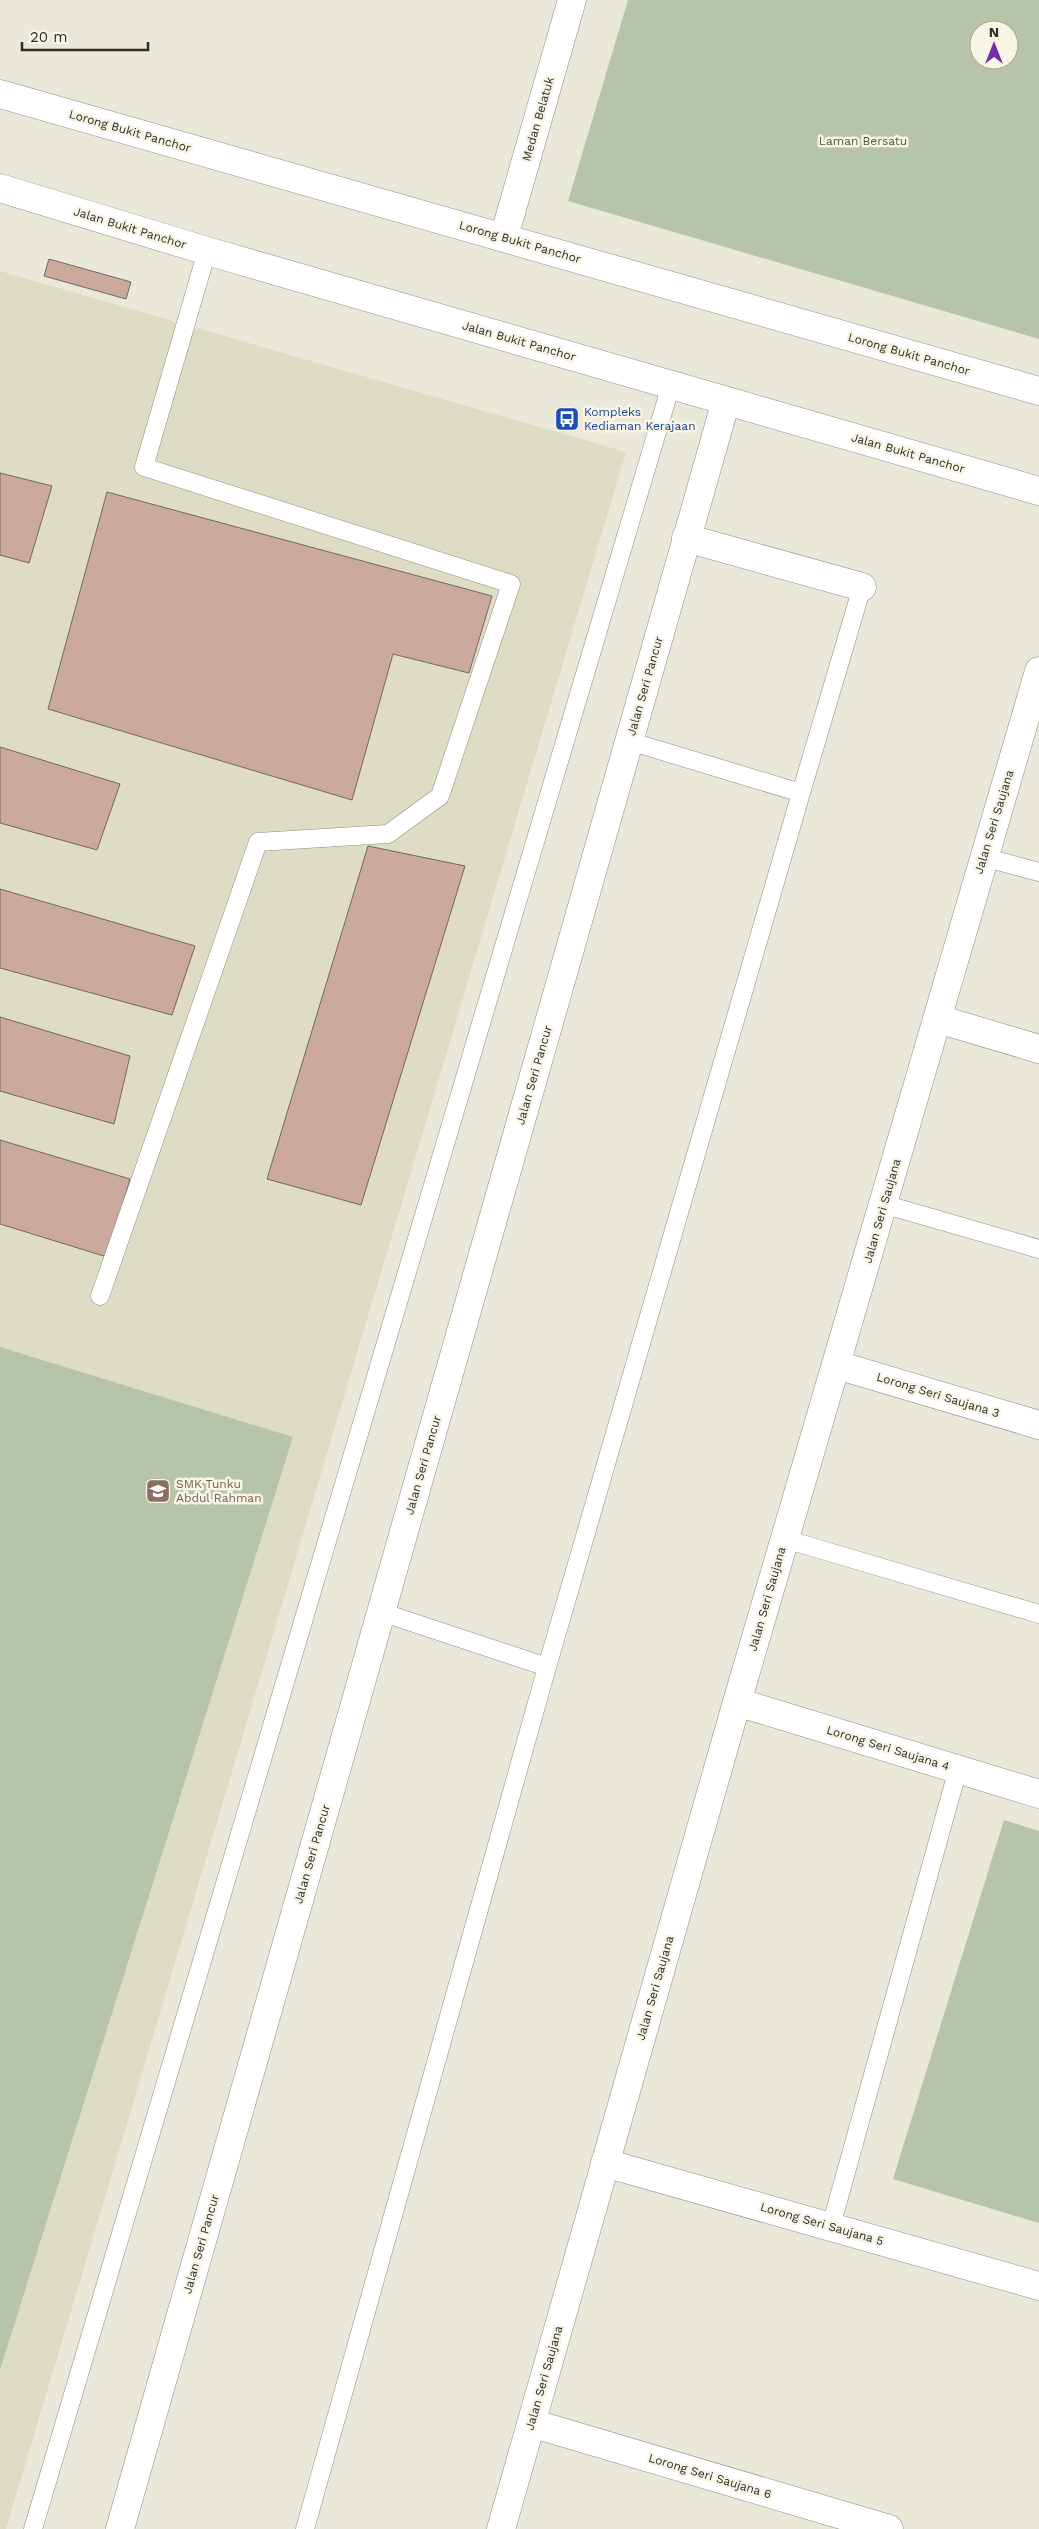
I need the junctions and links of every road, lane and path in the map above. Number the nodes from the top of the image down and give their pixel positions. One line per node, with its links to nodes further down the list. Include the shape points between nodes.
1 (572, 0): 4 (street, Medan Belatuk)
2 (0, 94): 4 (street, Lorong Bukit Panchor)
3 (0, 188): 5 (street, Jalan Bukit Panchor)
4 (504, 237): 7 (street, Lorong Bukit Panchor)
5 (207, 251): 6 (street, Jalan Bukit Panchor); 21 (lane, via 144,467 511,584 440,796 388,834 258,842)
6 (671, 385): 8 (street, Jalan Bukit Panchor); 35 (lane)
7 (1039, 391)
8 (726, 401): 9 (street, Jalan Bukit Panchor); 10 (street, Jalan Seri Pancur)
9 (1039, 491)
10 (686, 538): 11 (street); 13 (street, Jalan Seri Pancur)
11 (862, 587): 14 (lane)
12 (1039, 671): 15 (street, Jalan Seri Saujana)
13 (629, 741): 14 (lane); 25 (street, Jalan Seri Pancur)
14 (801, 793): 27 (lane)
15 (983, 857): 16 (lane); 17 (street, Jalan Seri Saujana)
16 (1039, 872)
17 (938, 1019): 18 (street); 19 (street, Jalan Seri Saujana)
18 (1039, 1049)
19 (884, 1204): 20 (lane); 22 (street, Jalan Seri Saujana)
20 (1039, 1249)
21 (100, 1296)
22 (837, 1365): 23 (street, Lorong Seri Saujana 3); 24 (street, Jalan Seri Saujana)
23 (1039, 1425)
24 (785, 1539): 26 (lane); 28 (street, Jalan Seri Saujana)
25 (381, 1612): 27 (lane); 36 (street, Jalan Seri Pancur)
26 (1039, 1614)
27 (547, 1668): 37 (lane)
28 (737, 1702): 29 (street, Lorong Seri Saujana 4); 31 (street, Jalan Seri Saujana)
29 (958, 1769): 30 (street, Lorong Seri Saujana 4); 32 (lane)
30 (1039, 1794)
31 (605, 2162): 32 (street, Lorong Seri Saujana 5); 34 (street, Jalan Seri Saujana)
32 (830, 2226): 33 (street, Lorong Seri Saujana 5)
33 (1039, 2286)
34 (532, 2422): 38 (street, Jalan Seri Saujana); 39 (street, Lorong Seri Saujana 6)
35 (33, 2529)
36 (120, 2529)
37 (305, 2529)
38 (501, 2529)
39 (888, 2529)

